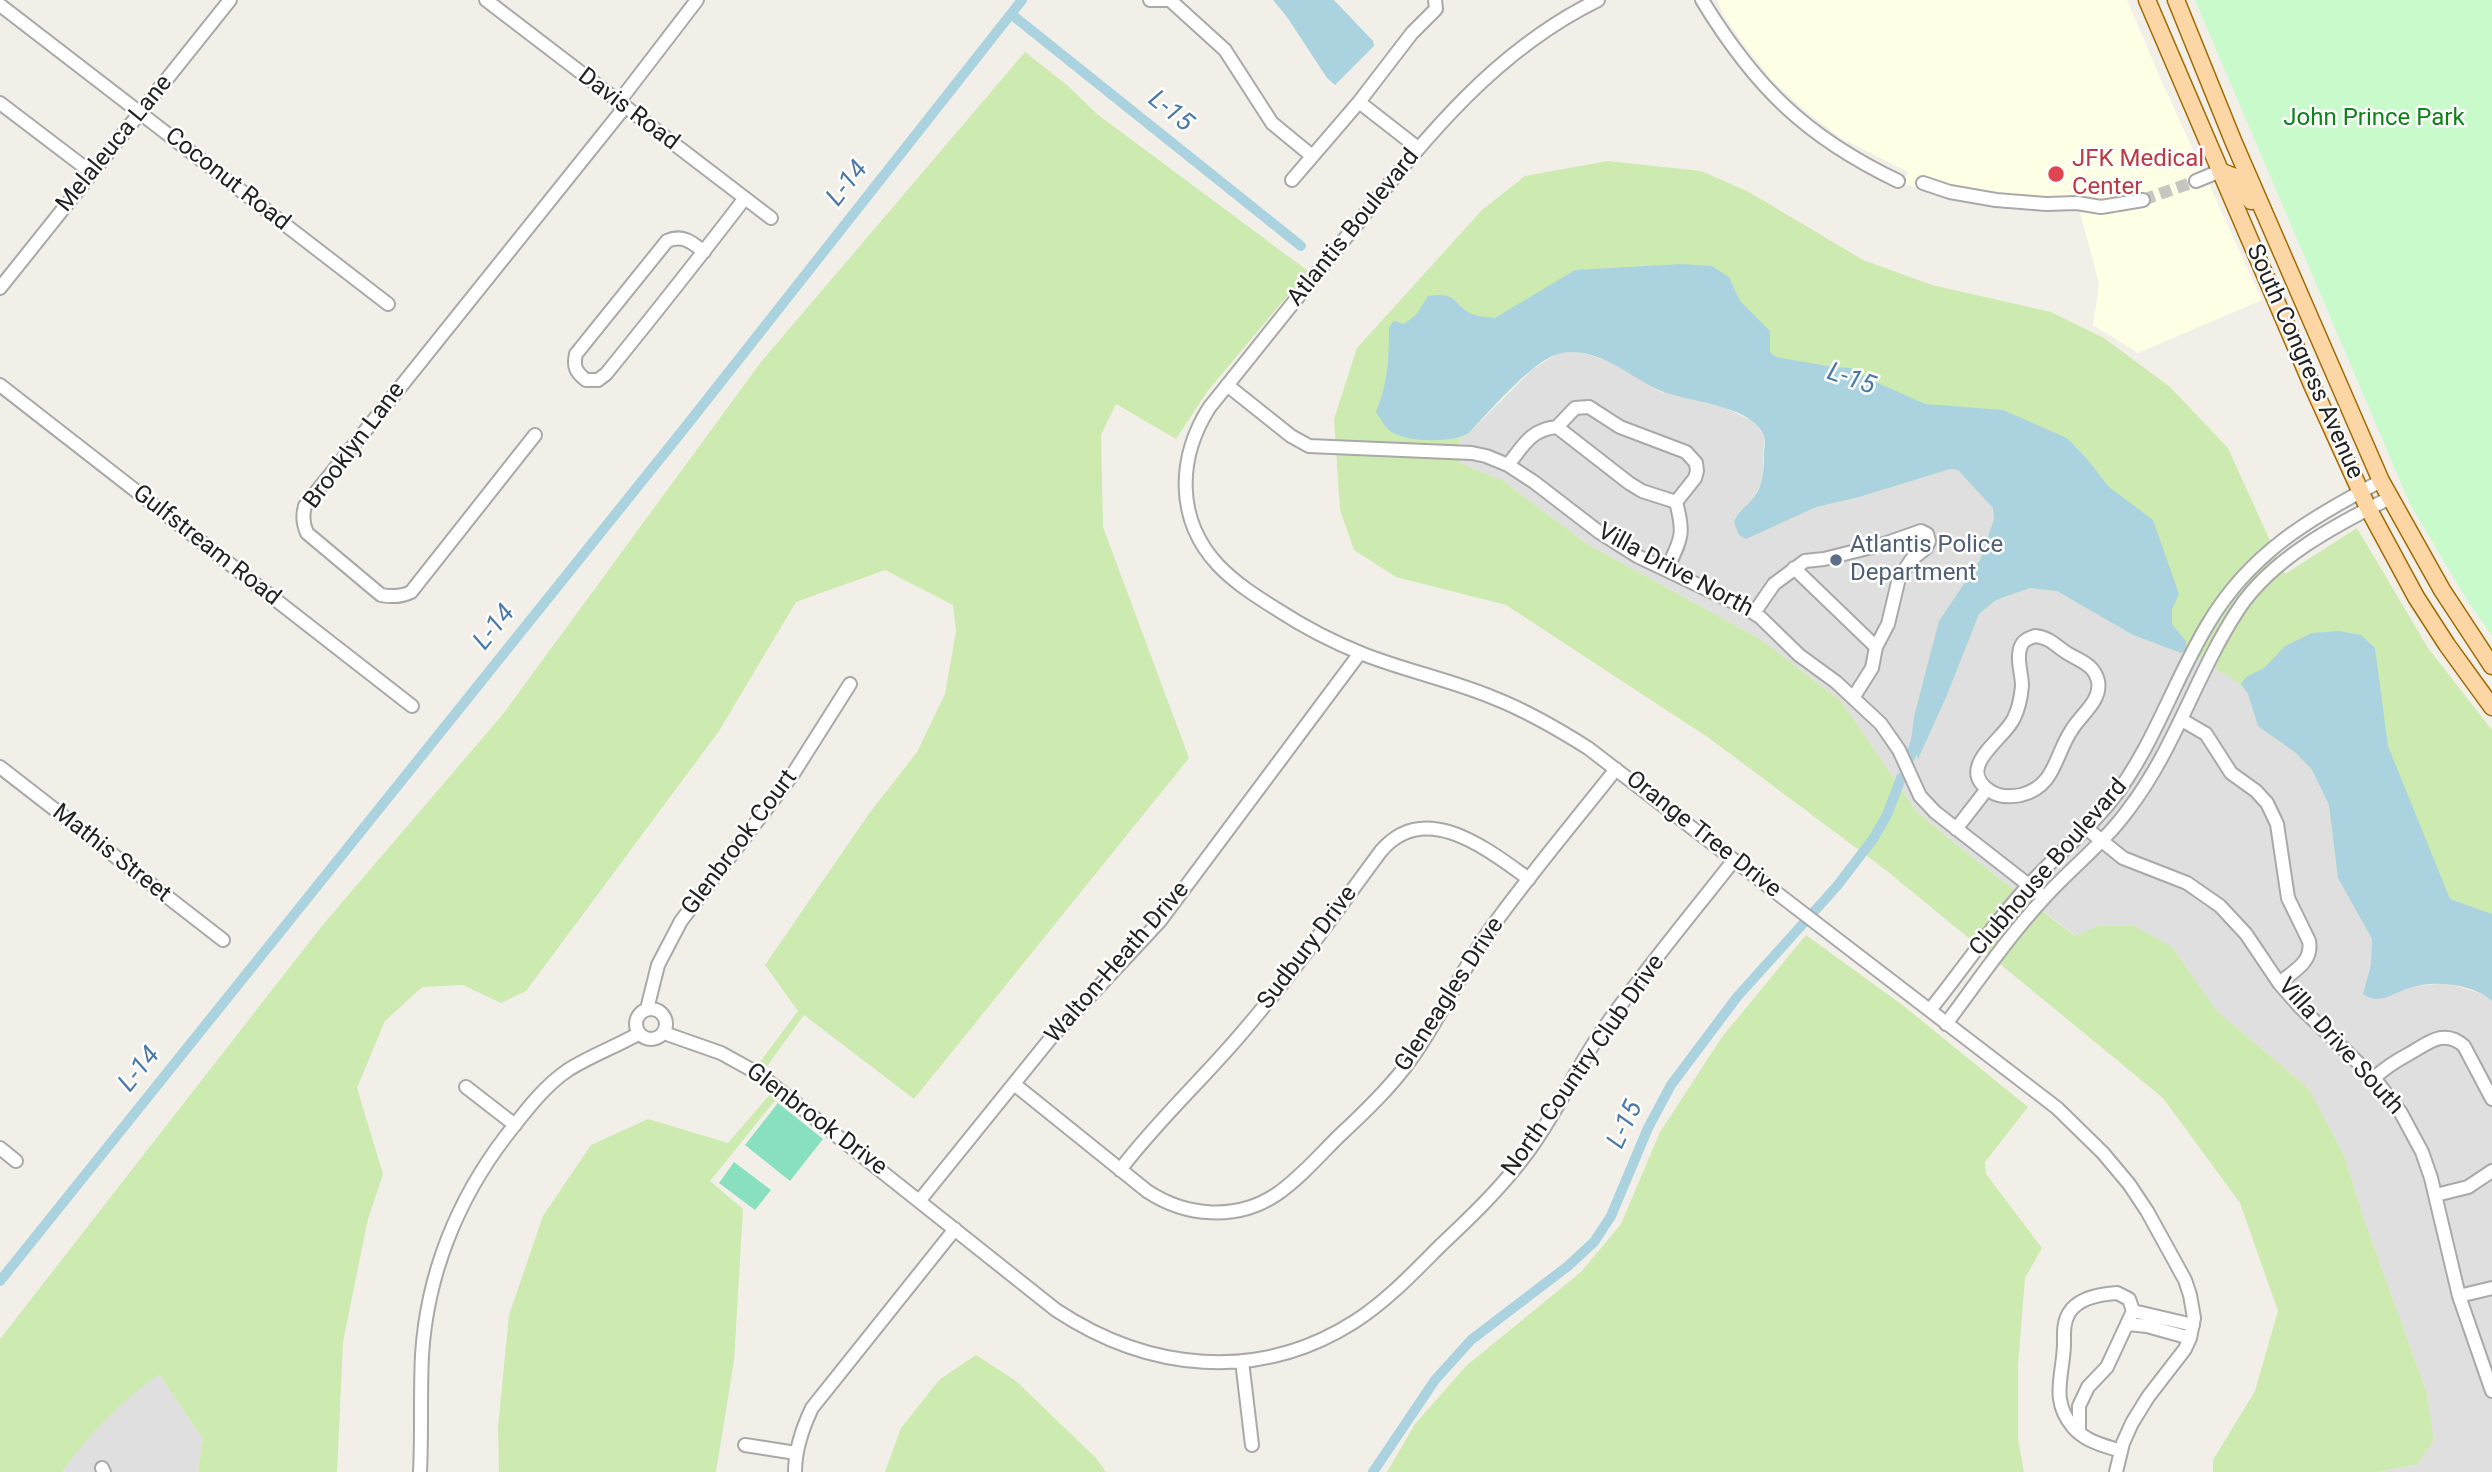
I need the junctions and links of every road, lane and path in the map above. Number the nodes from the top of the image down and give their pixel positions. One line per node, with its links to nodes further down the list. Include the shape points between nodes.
1 (230, 0): 15 (street, Melaleuca Lane)
2 (486, 0): 14 (street, Davis Road)
3 (697, 0): 14 (street)
4 (1150, 0): 5 (street)
5 (1170, 0): 17 (street, via 1225,50 1272,123)
6 (1435, 0): 12 (street, via 1436,9)
7 (1702, 0): 21 (street, via 1744,64 1784,107 1831,145)
8 (2147, 0): 18 (main road, South Congress Avenue)
9 (2176, 0): 30 (main road, South Congress Avenue)
10 (1589, 2): 16 (street, Atlantis Boulevard, via 1500,65)
11 (0, 5): 15 (street, Coconut Road)
12 (1359, 102): 16 (street); 17 (street)
13 (0, 103): 19 (street)
14 (621, 105): 24 (street, Davis Road); 34 (street, Brooklyn Lane, via 305,506 304,527 381,594 404,595 411,592)
15 (140, 113): 19 (street, Melaleuca Lane); 29 (street, Coconut Road)
16 (1418, 148): 31 (street, Atlantis Boulevard)
17 (1312, 156): 20 (street)
18 (2220, 171): 22 (street); 30 (main road, via 2235,177 2247,192 2285,280); 37 (main road, South Congress Avenue)
19 (92, 173): 28 (street, Melaleuca Lane)
20 (1292, 180)
21 (1898, 181)
22 (2196, 181)
23 (1923, 183): 25 (street, via 1996,200 2046,204 2077,202 2101,207)
24 (745, 198): 26 (street, Davis Road); 27 (street)
25 (2143, 200)
26 (771, 218)
27 (704, 252): 27 (street, via 606,374 586,380 577,373 576,354 667,241 680,237)
28 (0, 288)
29 (388, 304)
30 (2305, 304): 36 (main road, South Congress Avenue)
31 (1227, 385): 35 (street, Villa Drive North, via 1309,446 1472,453); 40 (street, Atlantis Boulevard, via 1193,438 1186,466)
32 (0, 386): 50 (street, Gulfstream Road)
33 (1557, 427): 35 (street, via 1534,433); 39 (street, via 1629,483); 39 (street, via 1575,408 1589,407 1620,426 1686,452 1697,471)
34 (535, 435)
35 (1508, 465): 43 (street, Villa Drive North, via 1599,532)
36 (2381, 481): 37 (street, Clubhouse Boulevard); 38 (main road, South Congress Avenue)
37 (2360, 491): 41 (main road, South Congress Avenue); 56 (street, Clubhouse Boulevard, via 2287,535 2231,591 2208,624 2136,766)
38 (2390, 498): 41 (street, Clubhouse Boulevard); 47 (main road, South Congress Avenue)
39 (1675, 502): 43 (street, via 1682,534)
40 (1188, 508): 46 (street, Orange Tree Drive, via 1200,540 1232,578 1292,619)
41 (2368, 509): 51 (main road, South Congress Avenue, via 2416,597); 52 (street, Clubhouse Boulevard, via 2314,540 2254,590 2223,636)
42 (1794, 568): 44 (street, via 1774,584); 45 (street); 45 (street, via 1805,561 1884,544 1913,532 1927,534 1926,548 1899,578 1888,624)
43 (1667, 569): 44 (street, Villa Drive North)
44 (1754, 613): 49 (street, Villa Drive North)
45 (1876, 647): 49 (street, via 1872,668)
46 (1360, 653): 54 (street, Orange Tree Drive, via 1495,698 1558,730); 71 (street, Walton-Heath Drive, via 1160,921)
47 (2492, 666)
48 (850, 684): 65 (street, Glenbrook Court, via 793,774 681,921 658,965)
49 (1853, 698): 57 (street, Villa Drive North, via 1891,737 1924,802)
50 (412, 706)
51 (2492, 707)
52 (2182, 720): 58 (street, Clubhouse Boulevard, via 2150,780); 64 (street, via 2206,734 2231,773 2262,797 2274,817 2288,898 2311,948 2306,961)
53 (0, 767): 63 (street, Mathis Street)
54 (1616, 769): 59 (street, Orange Tree Drive); 60 (street, Gleneagles Drive)
55 (1987, 789): 55 (street, via 2017,796 2045,783 2070,732 2096,699 2099,685 2090,666 2043,636 2021,646 2018,707 2006,732 1980,759 1979,778); 57 (street)
56 (2086, 828): 58 (street, Villa Drive South); 61 (street, Clubhouse Boulevard)
57 (1956, 829): 61 (street, Villa Drive North)
58 (2101, 841): 62 (street, Clubhouse Boulevard); 64 (street, Villa Drive South, via 2123,858 2187,883 2213,901 2246,934)
59 (1734, 860): 66 (street, Orange Tree Drive); 88 (street, North Country Club Drive, via 1616,1009 1546,1126 1482,1206 1392,1293 1355,1321 1300,1348)
60 (1529, 879): 77 (street, Gleneagles Drive, via 1470,959 1427,1035 1394,1081 1282,1190 1246,1208 1208,1213 1168,1203); 77 (street, Sudbury Drive, via 1446,830 1424,828 1397,837 1381,851 1268,1003)
61 (2029, 885): 62 (street, Villa Drive North); 66 (street, Clubhouse Boulevard)
62 (2044, 897): 67 (street, Clubhouse Boulevard)
63 (223, 940)
64 (2279, 982): 70 (street, Villa Drive South)
65 (647, 1009): 68 (street, via 664,1017); 69 (street, via 636,1019)
66 (1930, 1010): 67 (street, Orange Tree Drive)
67 (1946, 1024): 86 (street, Orange Tree Drive, via 2057,1108 2129,1184 2168,1246 2190,1295)
68 (664, 1032): 69 (street, Glenbrook Drive, via 653,1040); 80 (street, Glenbrook Drive, via 721,1053 760,1074)
69 (638, 1034): 74 (street, Glenbrook Drive, via 568,1070)
70 (2374, 1078): 73 (street, via 2431,1040 2446,1037 2464,1046); 79 (street, Villa Drive South, via 2410,1128)
71 (1014, 1084): 77 (street, Gleneagles Drive); 80 (street, Walton-Heath Drive)
72 (466, 1087): 74 (street)
73 (2492, 1099)
74 (515, 1125): 95 (street, Glenbrook Drive, via 469,1192 435,1274 422,1355)
75 (0, 1149): 76 (street)
76 (16, 1161)
77 (1120, 1170)
78 (2492, 1171): 79 (street, via 2468,1187)
79 (2436, 1195): 83 (street, Villa Drive South)
80 (920, 1200): 81 (street, Glenbrook Drive)
81 (955, 1229): 88 (street, North Country Club Drive, via 1056,1310 1096,1334 1165,1358); 94 (street, via 822,1395 808,1416)
82 (2492, 1288): 83 (street)
83 (2459, 1296): 89 (street, Villa Drive South)
84 (2133, 1311): 85 (street); 86 (street); 90 (street, via 2129,1299 2117,1293 2085,1300 2068,1314 2059,1394)
85 (2128, 1324): 87 (street); 90 (street, via 2107,1367 2088,1387 2079,1406)
86 (2193, 1325): 87 (street)
87 (2190, 1338): 93 (street, via 2139,1410)
88 (1242, 1361): 92 (street)
89 (2492, 1391)
90 (2079, 1433): 93 (street, via 2091,1442)
91 (745, 1445): 94 (street)
92 (1252, 1445)
93 (2121, 1451): 97 (street)
94 (796, 1452): 96 (street)
95 (420, 1472)
96 (795, 1472)
97 (2116, 1472)

